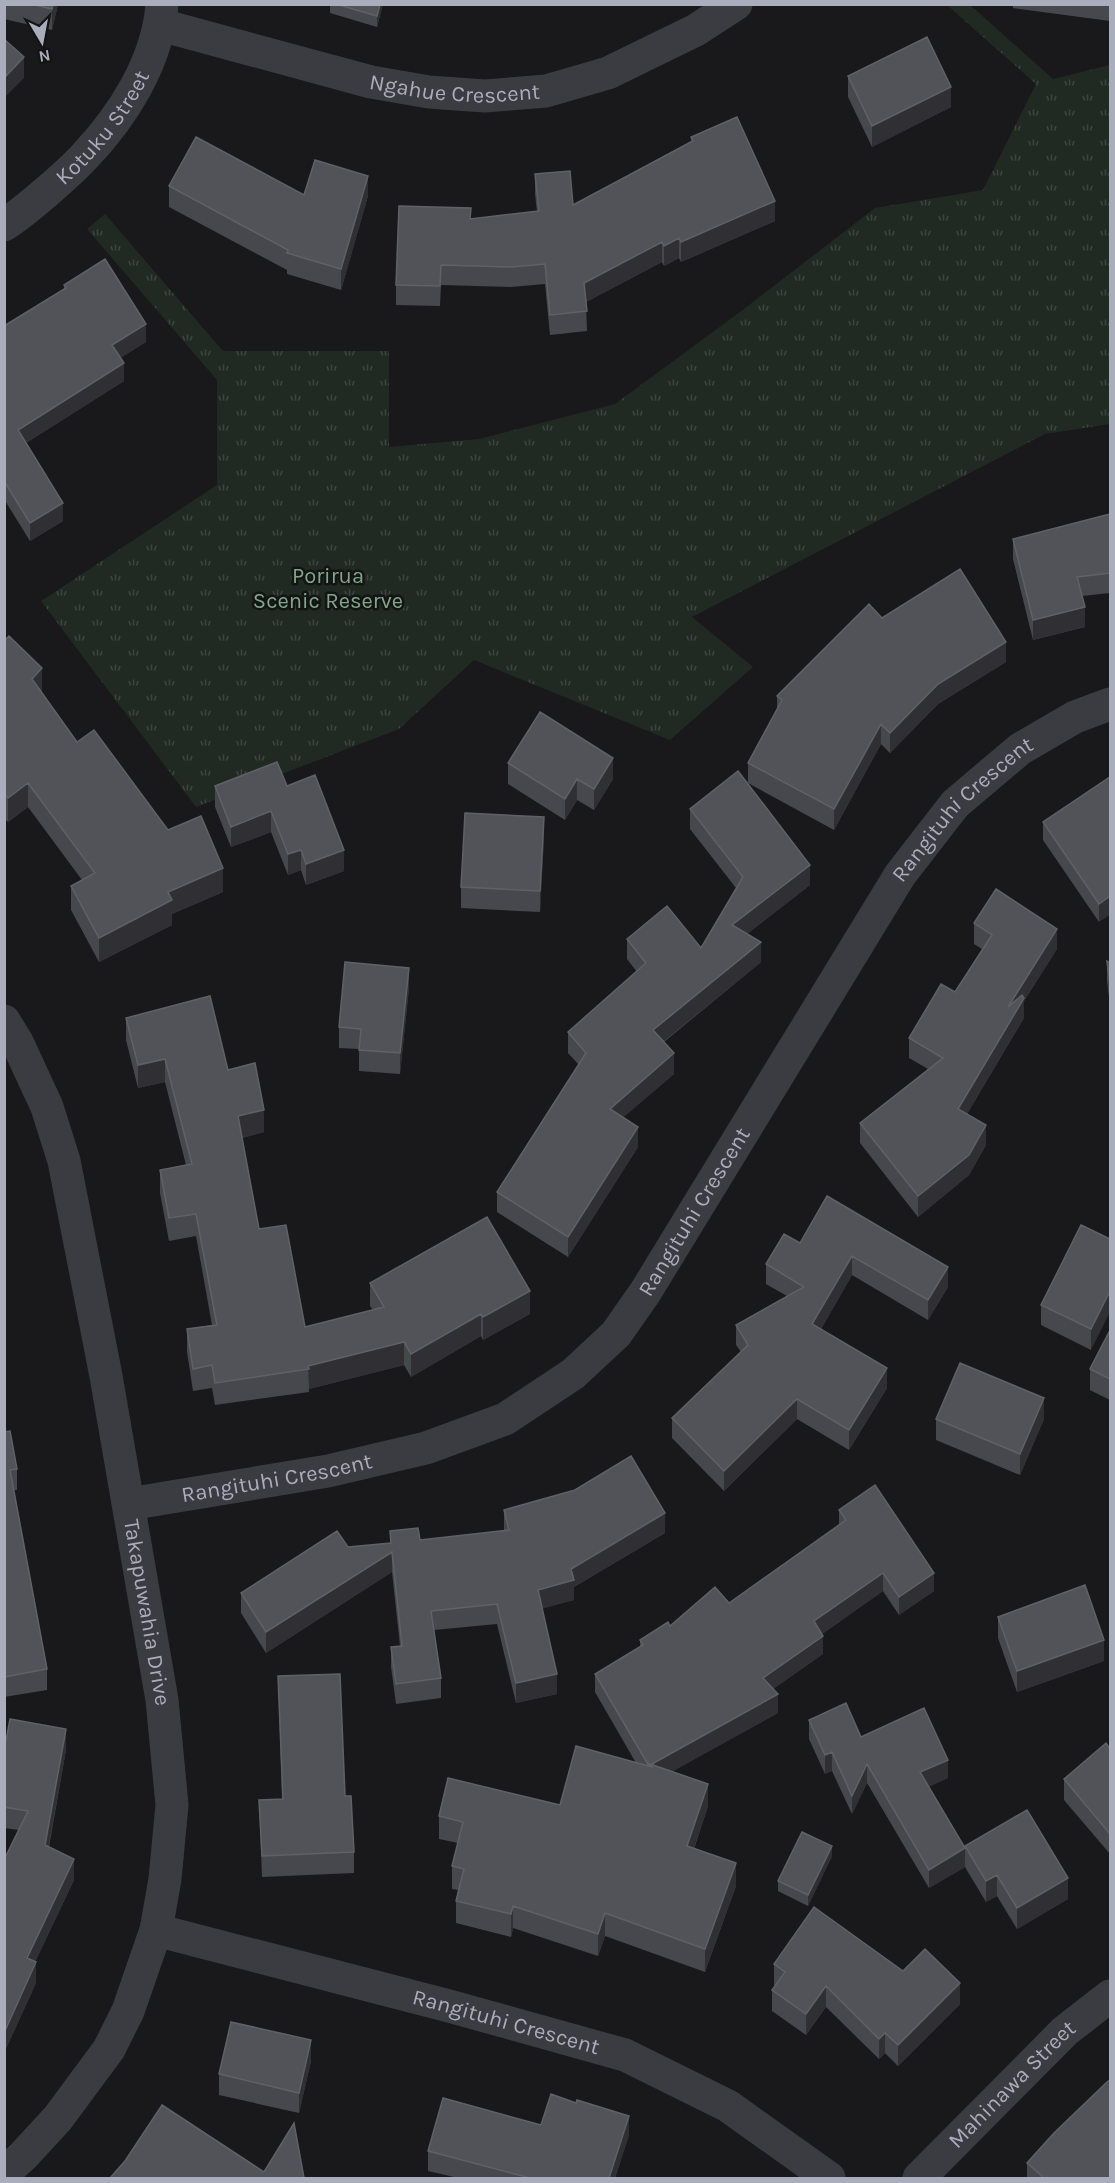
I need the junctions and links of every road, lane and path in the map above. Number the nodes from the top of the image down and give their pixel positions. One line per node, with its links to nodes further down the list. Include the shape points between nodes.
1 (736, 4): 2 (street, Ngahue Crescent, via 696,30 608,73 546,91 485,96 371,82)
2 (161, 14): 3 (street, Kotuku Street, via 148,63 124,107 84,157)
3 (4, 225)
4 (1110, 704): 6 (street, Rangituhi Crescent, via 1075,717 1020,748 955,804 900,875 646,1291 616,1334 573,1374 505,1419 426,1448 328,1471)
5 (4, 1020): 6 (street, Takapuwahia Drive, via 47,1107 64,1161)
6 (129, 1504): 7 (street, Takapuwahia Drive, via 162,1700 172,1805)
7 (156, 1929): 9 (street, Takapuwahia Drive, via 128,2011 109,2049 58,2118); 10 (street, Rangituhi Crescent, via 625,2055 728,2106)
8 (1110, 1996): 11 (street, Mahinawa Street, via 1065,2031)
9 (4, 2173)
10 (829, 2178)
11 (918, 2178)

